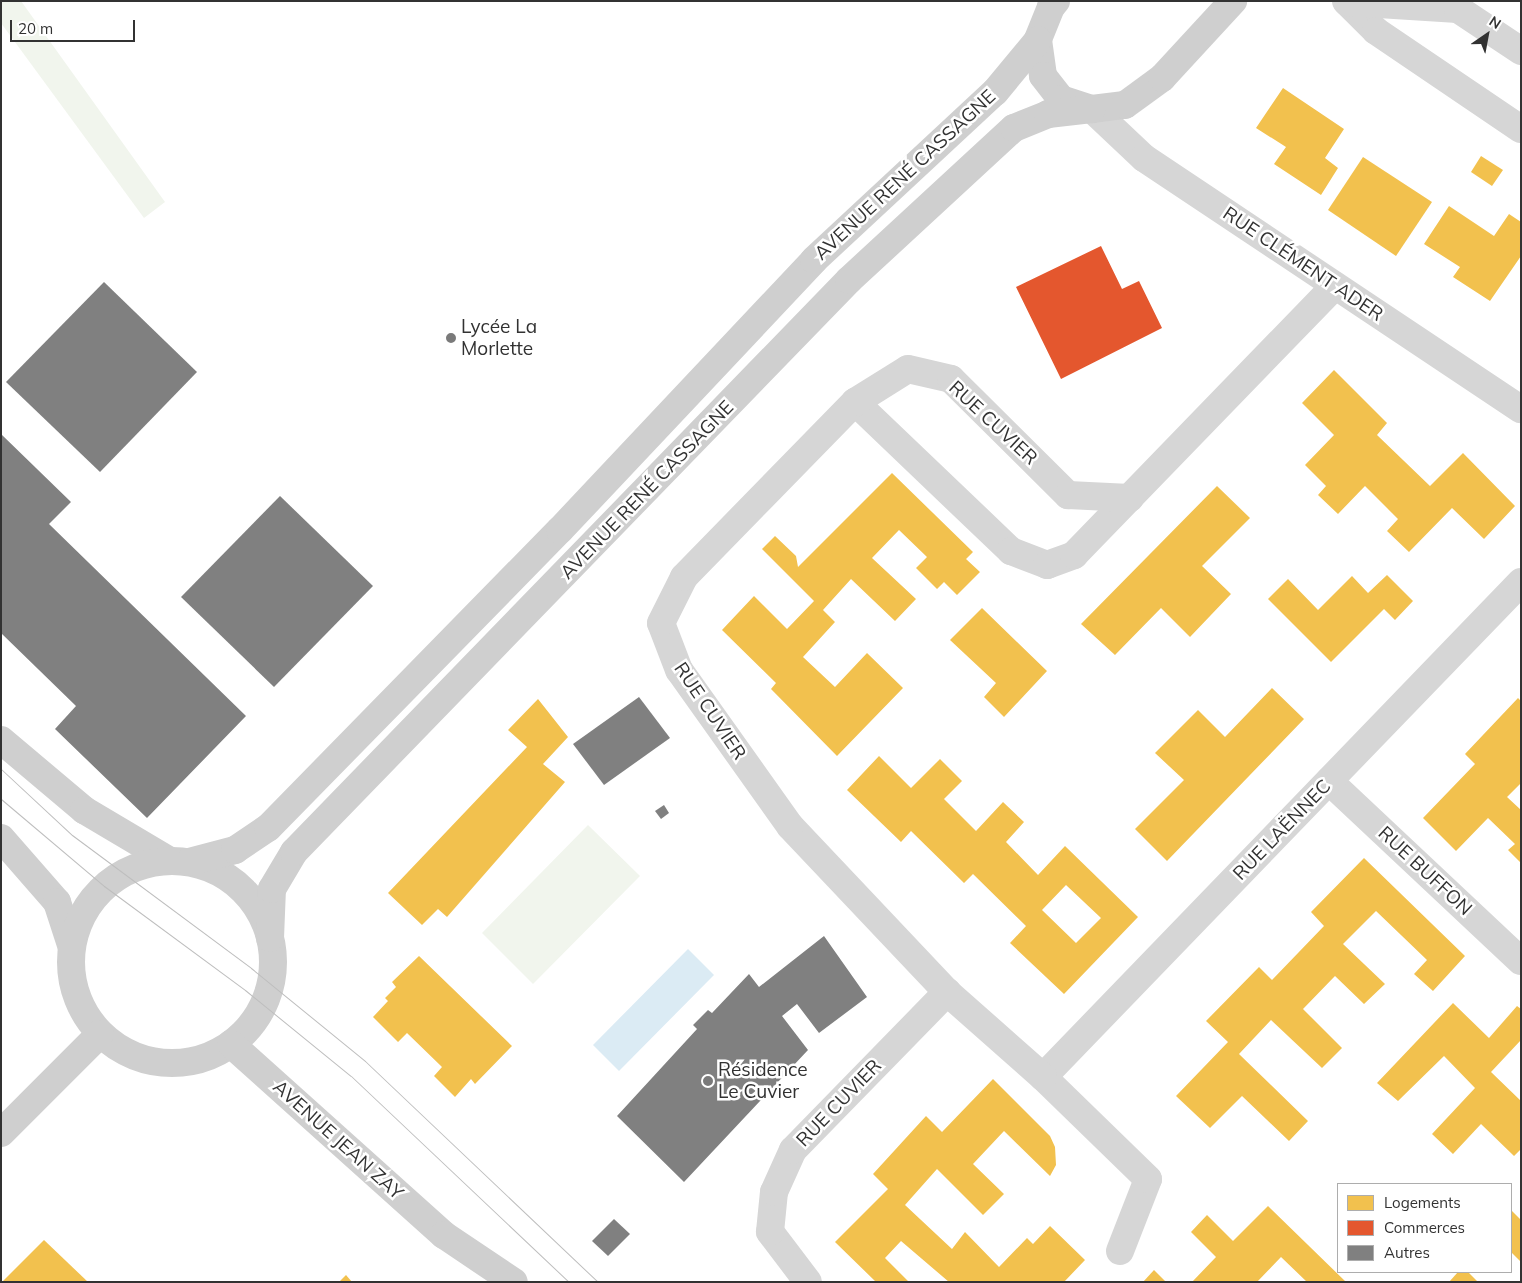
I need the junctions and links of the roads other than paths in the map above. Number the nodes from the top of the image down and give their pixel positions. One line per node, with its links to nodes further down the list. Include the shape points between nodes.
1 (1056, 1): 4 (main road, AVENUE RENÉ CASSAGNE)
2 (1233, 1): 6 (main road, AVENUE RENÉ CASSAGNE, via 1162,78 1125,105)
3 (1347, 1): 5 (street, via 1458,9); 7 (street, via 1376,31)
4 (1038, 40): 6 (main road, AVENUE RENÉ CASSAGNE, via 1043,76 1061,99); 16 (main road, AVENUE RENÉ CASSAGNE, via 995,92 814,260 560,530 268,828 236,850)
5 (1521, 51)
6 (1092, 109): 8 (street, RUE CLÉMENT ADER, via 1144,158); 17 (main road, AVENUE RENÉ CASSAGNE, via 1048,114 1014,128 849,280 294,852 272,889)
7 (1521, 129)
8 (1335, 286): 10 (street, RUE CLÉMENT ADER); 11 (street)
9 (855, 402): 11 (street, RUE CUVIER, via 908,369 951,380 1068,495); 11 (street, via 1011,551 1047,565 1074,555); 20 (street, RUE CUVIER, via 684,577 661,624 679,670 790,826)
10 (1521, 408)
11 (1130, 498)
12 (1521, 582): 14 (street, RUE LAËNNEC)
13 (1, 740): 16 (main road, via 84,810)
14 (1329, 781): 19 (street, RUE BUFFON); 23 (street, RUE LAËNNEC)
15 (1, 838): 18 (main road, via 58,902)
16 (180, 861): 17 (main road, via 217,871 241,888 259,911); 18 (main road, via 146,863 120,872 82,913)
17 (270, 938): 22 (main road, via 273,972 264,1005 250,1027)
18 (71, 945): 21 (main road, via 71,977 81,1008)
19 (1521, 961)
20 (947, 992): 23 (street, RUE CUVIER); 29 (street, RUE CUVIER, via 793,1150 774,1192 770,1232)
21 (100, 1034): 22 (main road, via 123,1051 159,1062 178,1063 206,1058); 24 (main road)
22 (231, 1044): 25 (main road, AVENUE JEAN ZAY)
23 (1043, 1077): 26 (street, RUE CUVIER, via 1148,1179)
24 (1, 1134)
25 (444, 1235): 27 (main road, AVENUE JEAN ZAY); 28 (main road, AVENUE JEAN ZAY)
26 (1120, 1251)
27 (482, 1282)
28 (514, 1282)
29 (808, 1282)

